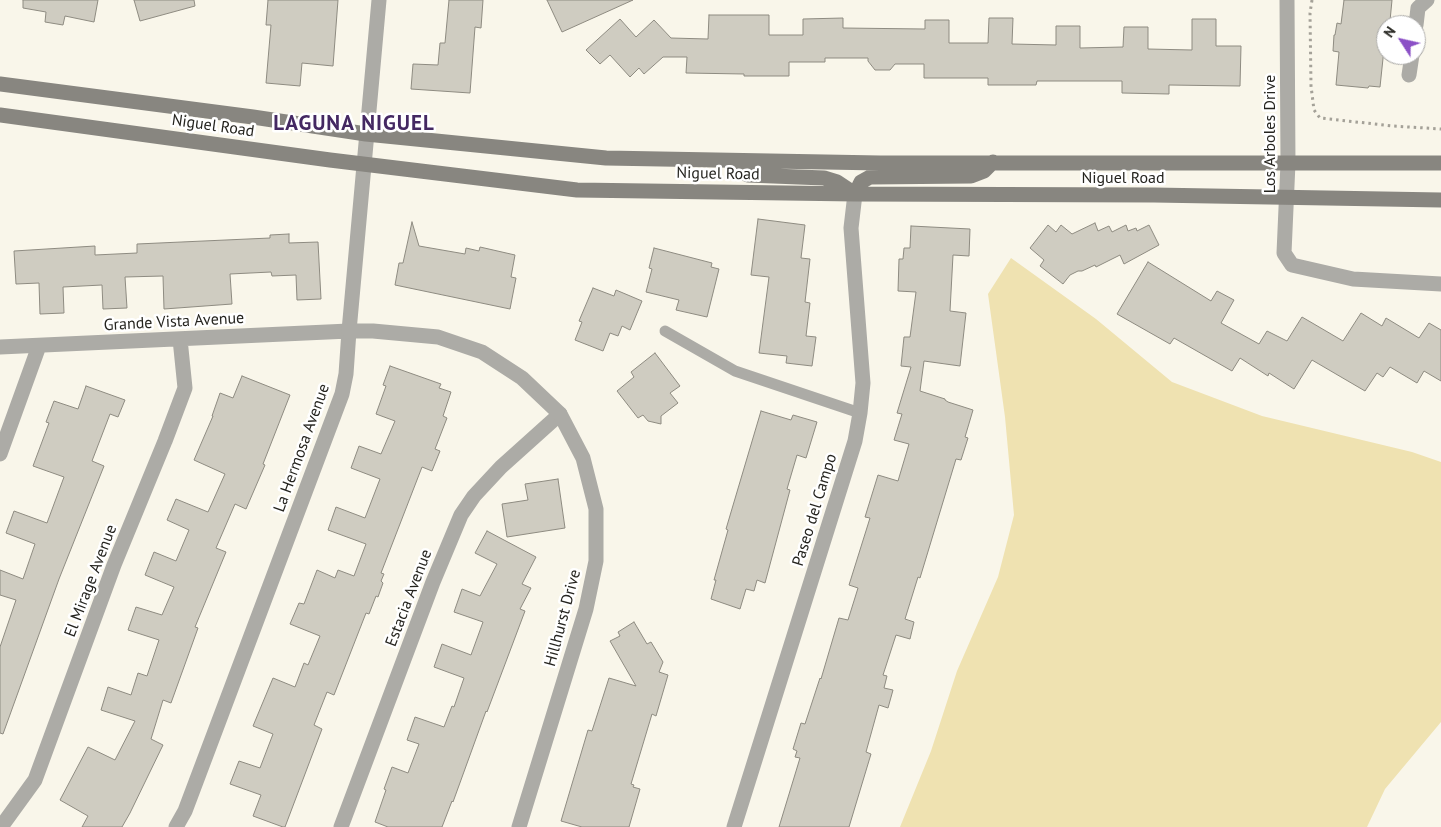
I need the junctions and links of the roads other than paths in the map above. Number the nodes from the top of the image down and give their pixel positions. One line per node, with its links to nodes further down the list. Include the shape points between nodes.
1 (379, 0): 9 (street, La Hermosa Avenue)
2 (1287, 0): 12 (street, Los Arboles Drive)
3 (1427, 0): 4 (street, via 1418,8)
4 (1417, 15)
5 (1410, 65): 6 (street)
6 (1409, 75)
7 (0, 84): 9 (main road, Niguel Road)
8 (0, 115): 14 (main road, Niguel Road)
9 (366, 134): 10 (main road, Niguel Road, via 606,158); 14 (street, La Hermosa Avenue)
10 (732, 161): 11 (main road, Niguel Road); 15 (main road, via 738,170 748,175 824,178 838,182)
11 (993, 162): 12 (main road, Niguel Road); 15 (main road, via 984,171 971,176 870,177 861,182)
12 (1288, 163): 13 (main road, Niguel Road); 16 (street, Los Arboles Drive)
13 (1441, 163)
14 (365, 164): 15 (main road, Niguel Road, via 577,190); 19 (street, La Hermosa Avenue)
15 (855, 194): 16 (main road, Niguel Road); 24 (street, Paseo del Campo, via 851,228 863,383)
16 (1288, 198): 17 (main road, Niguel Road); 18 (street, Los Arboles Drive, via 1284,252 1292,265 1353,280)
17 (1441, 200)
18 (1441, 284)
19 (349, 331): 21 (street, Grande Vista Avenue); 25 (street, Hillhurst Drive, via 438,337 482,352 522,378); 28 (street, La Hermosa Avenue, via 342,394 185,811)
20 (665, 331): 24 (lane, via 736,371)
21 (180, 339): 22 (street, Grande Vista Avenue); 27 (street, El Mirage Avenue, via 185,388 166,441 114,565 35,780)
22 (39, 346): 23 (street, Grande Vista Avenue); 26 (street)
23 (0, 347)
24 (860, 413): 31 (street, Paseo del Campo, via 855,441)
25 (560, 414): 29 (street, Estacia Avenue, via 500,467 461,515); 30 (street, Hillhurst Drive, via 583,458 596,509 596,561 586,609)
26 (0, 454)
27 (1, 827)
28 (176, 827)
29 (341, 827)
30 (519, 827)
31 (734, 827)

